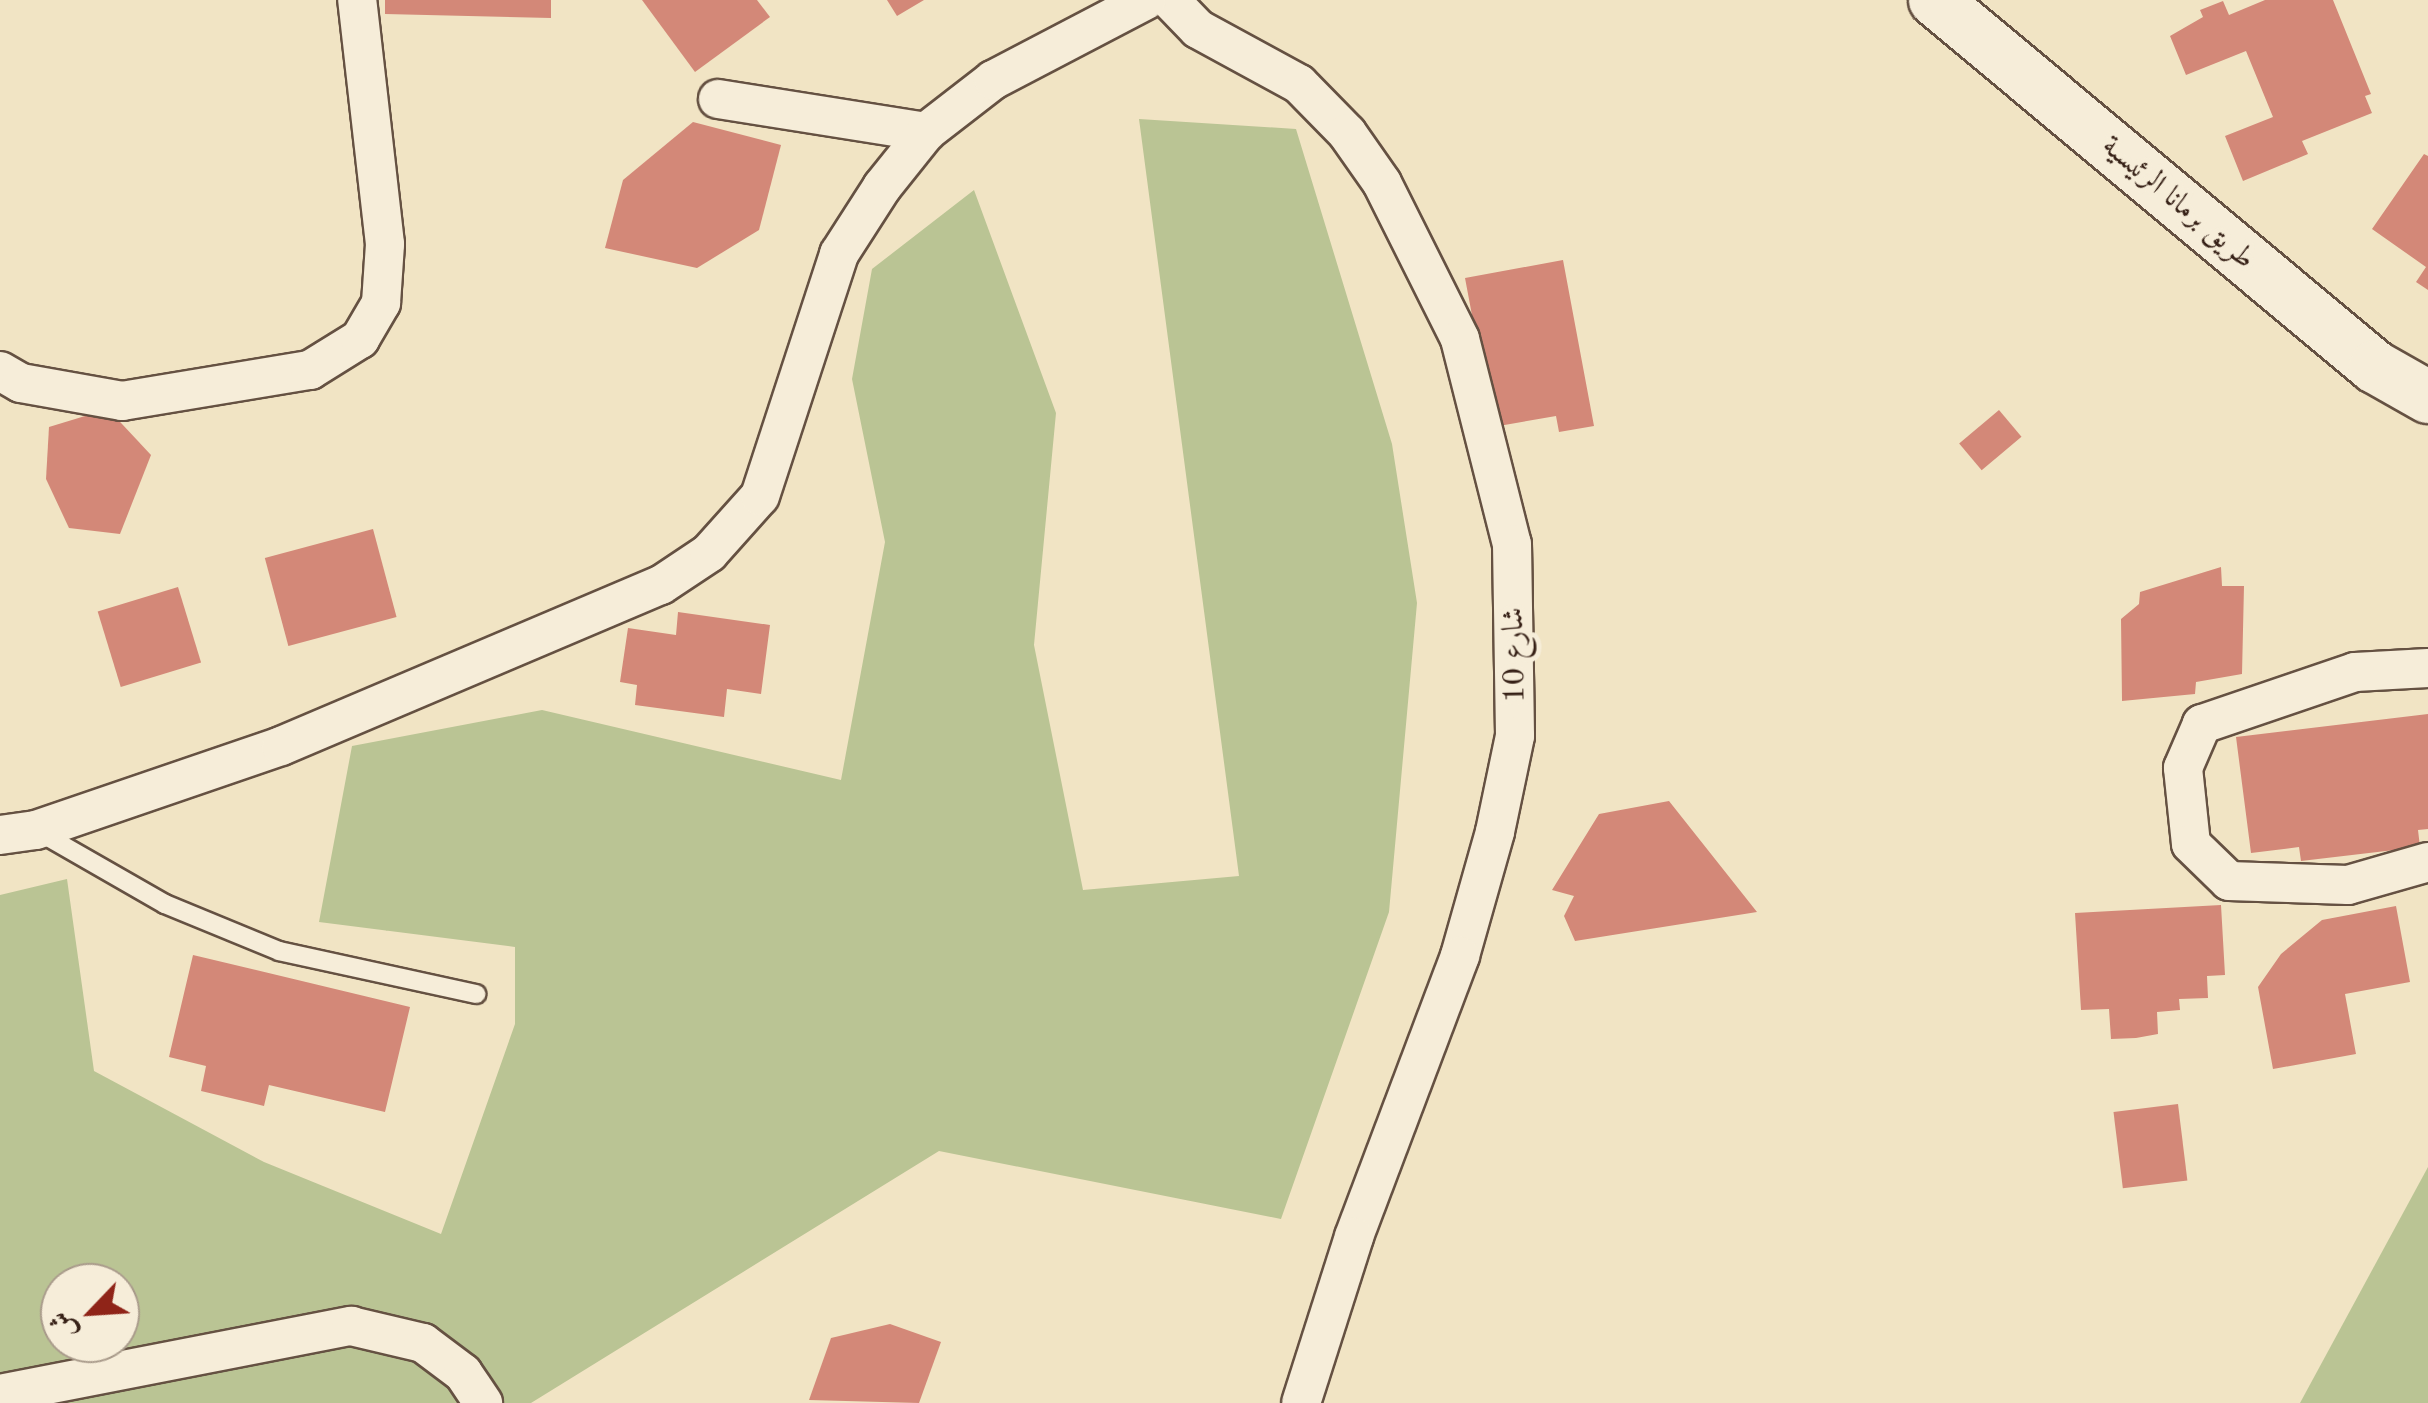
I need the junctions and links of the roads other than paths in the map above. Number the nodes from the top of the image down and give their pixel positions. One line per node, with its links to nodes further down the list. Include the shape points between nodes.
1 (357, 0): 7 (street, via 385,244 382,303 360,339 310,370 122,401 22,383)
2 (1146, 0): 6 (street, via 993,80)
3 (1170, 0): 15 (street, شارع 10, via 1198,30 1299,84 1347,133 1382,183 1460,338 1512,544 1515,736 1495,832 1460,956 1354,1237)
4 (1935, 0): 8 (street, طريق برمانا الرئيسية, via 2374,367)
5 (718, 100): 6 (street)
6 (926, 132): 10 (street, via 850,228 760,496 709,553 661,584 281,746)
7 (0, 371)
8 (2428, 397)
9 (2428, 668): 11 (street, via 2355,672 2202,724 2183,768 2191,844 2229,881 2348,885)
10 (18, 832): 12 (lane, via 279,951)
11 (2428, 862)
12 (476, 994)
13 (0, 1394): 14 (street, via 352,1326 424,1342 463,1374)
14 (483, 1403)
15 (1301, 1403)

